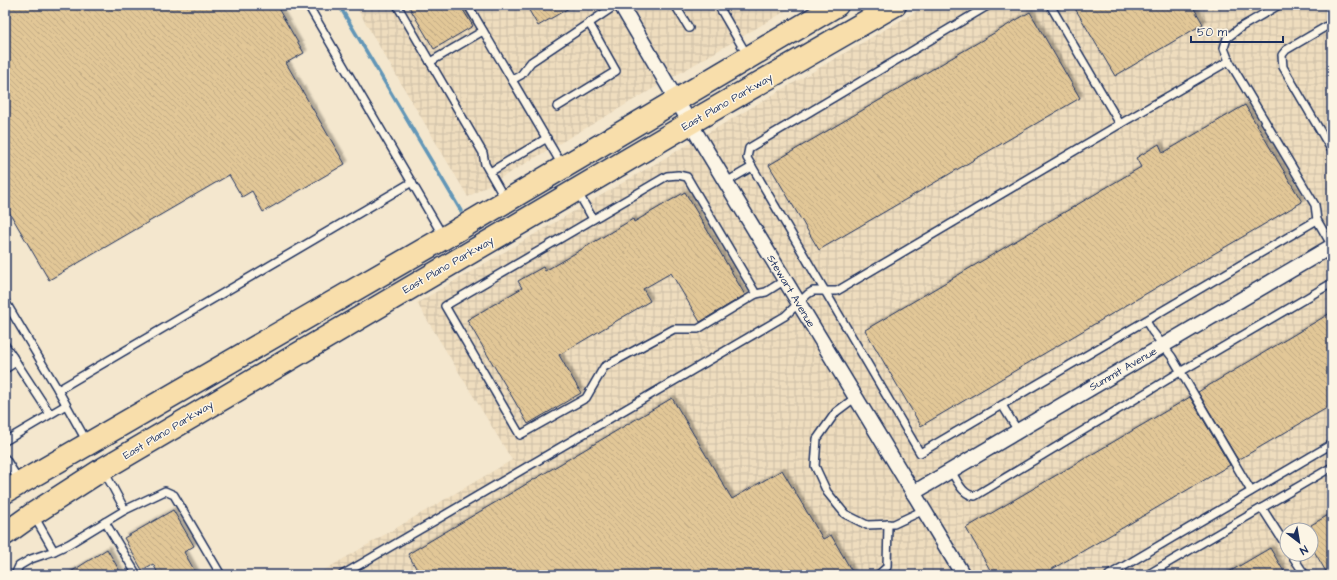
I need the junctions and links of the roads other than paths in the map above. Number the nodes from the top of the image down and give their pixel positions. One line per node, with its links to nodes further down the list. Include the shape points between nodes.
1 (308, 5): 30 (lane)
2 (397, 5): 19 (lane)
3 (468, 5): 16 (lane)
4 (616, 5): 13 (lane)
5 (621, 5): 21 (street, Stewart Avenue)
6 (675, 5): 15 (lane)
7 (718, 5): 17 (lane)
8 (837, 5): 17 (main road)
9 (895, 5): 23 (main road, East Plano Parkway)
10 (989, 5): 28 (lane, via 749,148 747,158)
11 (1050, 5): 24 (lane)
12 (1278, 5): 18 (lane, via 1227,38 1224,48)
13 (589, 23): 20 (lane, via 531,62 521,75); 22 (lane, via 616,71)
14 (1332, 23): 26 (lane, via 1286,50 1282,55 1283,67)
15 (689, 28)
16 (483, 30): 19 (lane); 20 (lane)
17 (748, 57): 21 (main road)
18 (1229, 61): 24 (lane); 35 (lane, via 1315,205)
19 (430, 62): 29 (lane, via 483,152 485,164)
20 (512, 80): 25 (lane)
21 (677, 100): 23 (street, Stewart Avenue); 27 (main road)
22 (557, 107)
23 (690, 123): 31 (street, Stewart Avenue); 32 (main road, East Plano Parkway)
24 (1120, 124): 42 (lane, via 837,291)
25 (547, 138): 27 (lane); 29 (lane)
26 (1332, 151)
27 (563, 166): 32 (main road); 33 (main road)
28 (752, 167): 31 (lane); 42 (lane)
29 (490, 172): 33 (lane)
30 (412, 182): 37 (lane); 52 (lane)
31 (726, 182): 40 (street, Stewart Avenue)
32 (576, 191): 34 (lane); 36 (main road, East Plano Parkway)
33 (506, 201): 36 (main road); 37 (main road)
34 (593, 219): 43 (lane, via 667,176 687,177); 43 (lane, via 445,306 520,435 586,398 604,367 674,329 698,329)
35 (1317, 220): 38 (lane); 46 (lane)
36 (519, 224): 39 (main road, East Plano Parkway)
37 (444, 238): 39 (main road); 59 (main road)
38 (1332, 246): 47 (street, Summit Avenue)
39 (457, 260): 63 (main road, East Plano Parkway)
40 (785, 280): 43 (lane, via 766,292); 45 (street, Stewart Avenue)
41 (1332, 283): 51 (lane)
42 (825, 291): 45 (lane, via 813,291); 55 (lane, via 920,453)
43 (756, 294)
44 (5, 301): 52 (lane)
45 (799, 304): 53 (street, Stewart Avenue); 81 (lane, via 785,316)
46 (1146, 320): 47 (lane); 55 (lane)
47 (1163, 346): 51 (lane); 57 (street, Summit Avenue)
48 (9, 352): 49 (lane); 50 (lane); 56 (lane)
49 (5, 362)
50 (5, 369)
51 (1180, 372): 64 (lane, via 975,496 964,491); 66 (lane)
52 (58, 390): 54 (lane)
53 (856, 397): 67 (street, Stewart Avenue); 73 (lane, via 836,412 817,439 815,466 827,492 844,514 867,525)
54 (66, 405): 56 (lane); 59 (lane)
55 (1002, 405): 57 (lane)
56 (50, 414): 58 (lane)
57 (1018, 431): 64 (street, Summit Avenue)
58 (5, 441)
59 (88, 444): 63 (main road); 65 (main road)
60 (1332, 444): 66 (lane)
61 (5, 458): 65 (lane)
62 (1332, 467): 68 (lane)
63 (103, 469): 69 (lane); 71 (main road, East Plano Parkway)
64 (950, 471): 67 (street, Summit Avenue)
65 (13, 488)
66 (1251, 491): 84 (lane)
67 (913, 493): 70 (street, Stewart Avenue)
68 (1262, 508): 75 (lane); 85 (lane)
69 (125, 510): 72 (lane); 80 (lane, via 165,491 174,496)
70 (924, 510): 73 (lane, via 894,524); 83 (street, Stewart Avenue)
71 (33, 514): 74 (main road, East Plano Parkway); 76 (lane)
72 (105, 522): 76 (lane); 79 (lane)
73 (888, 524): 82 (lane, via 887,567)
74 (5, 534)
75 (1279, 535)
76 (54, 551): 78 (lane, via 25,562 19,566)
77 (1296, 562): 86 (lane)
78 (15, 575)
79 (137, 575)
80 (221, 575)
81 (342, 575)
82 (878, 575)
83 (964, 575)
84 (1109, 575)
85 (1147, 575)
86 (1305, 575)

